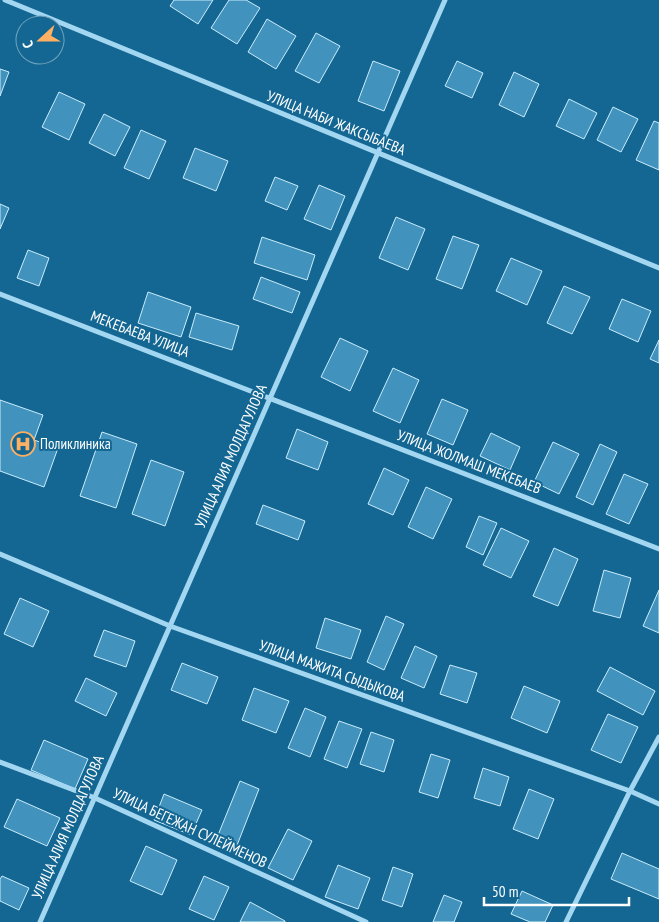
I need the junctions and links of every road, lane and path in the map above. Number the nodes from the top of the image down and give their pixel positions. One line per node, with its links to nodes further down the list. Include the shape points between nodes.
1 (5, 0): 3 (street, УЛИЦА НАБИ ЖАКСЫБАЕВА)
2 (445, 0): 3 (street, УЛИЦА АЛИЯ МОЛДАГУЛОВА)
3 (378, 154): 4 (street, УЛИЦА НАБИ ЖАКСЫБАЕВА); 6 (street, УЛИЦА АЛИЯ МОЛДАГУЛОВА)
4 (659, 268)
5 (0, 294): 6 (street, МЕКЕБАЕВА УЛИЦА)
6 (270, 398): 7 (street, УЛИЦА ЖОЛМАШ МЕКЕБАЕВ); 9 (street, УЛИЦА АЛИЯ МОЛДАГУЛОВА)
7 (659, 549)
8 (0, 554): 9 (street, УЛИЦА МАЖИТА СЫДЫКОВА)
9 (170, 626): 12 (street, УЛИЦА МАЖИТА СЫДЫКОВА); 13 (street, УЛИЦА АЛИЯ МОЛДАГУЛОВА)
10 (659, 737): 12 (street)
11 (0, 762): 13 (street, УЛИЦА БЕГЕЖАН СУЛЕЙМЕНОВ)
12 (630, 791): 14 (street, УЛИЦА МАЖИТА СЫДЫКОВА); 17 (street)
13 (95, 798): 15 (street, УЛИЦА АЛИЯ МОЛДАГУЛОВА); 16 (street, УЛИЦА БЕГЕЖАН СУЛЕЙМЕНОВ)
14 (659, 804)
15 (40, 922)
16 (366, 922)
17 (566, 922)

